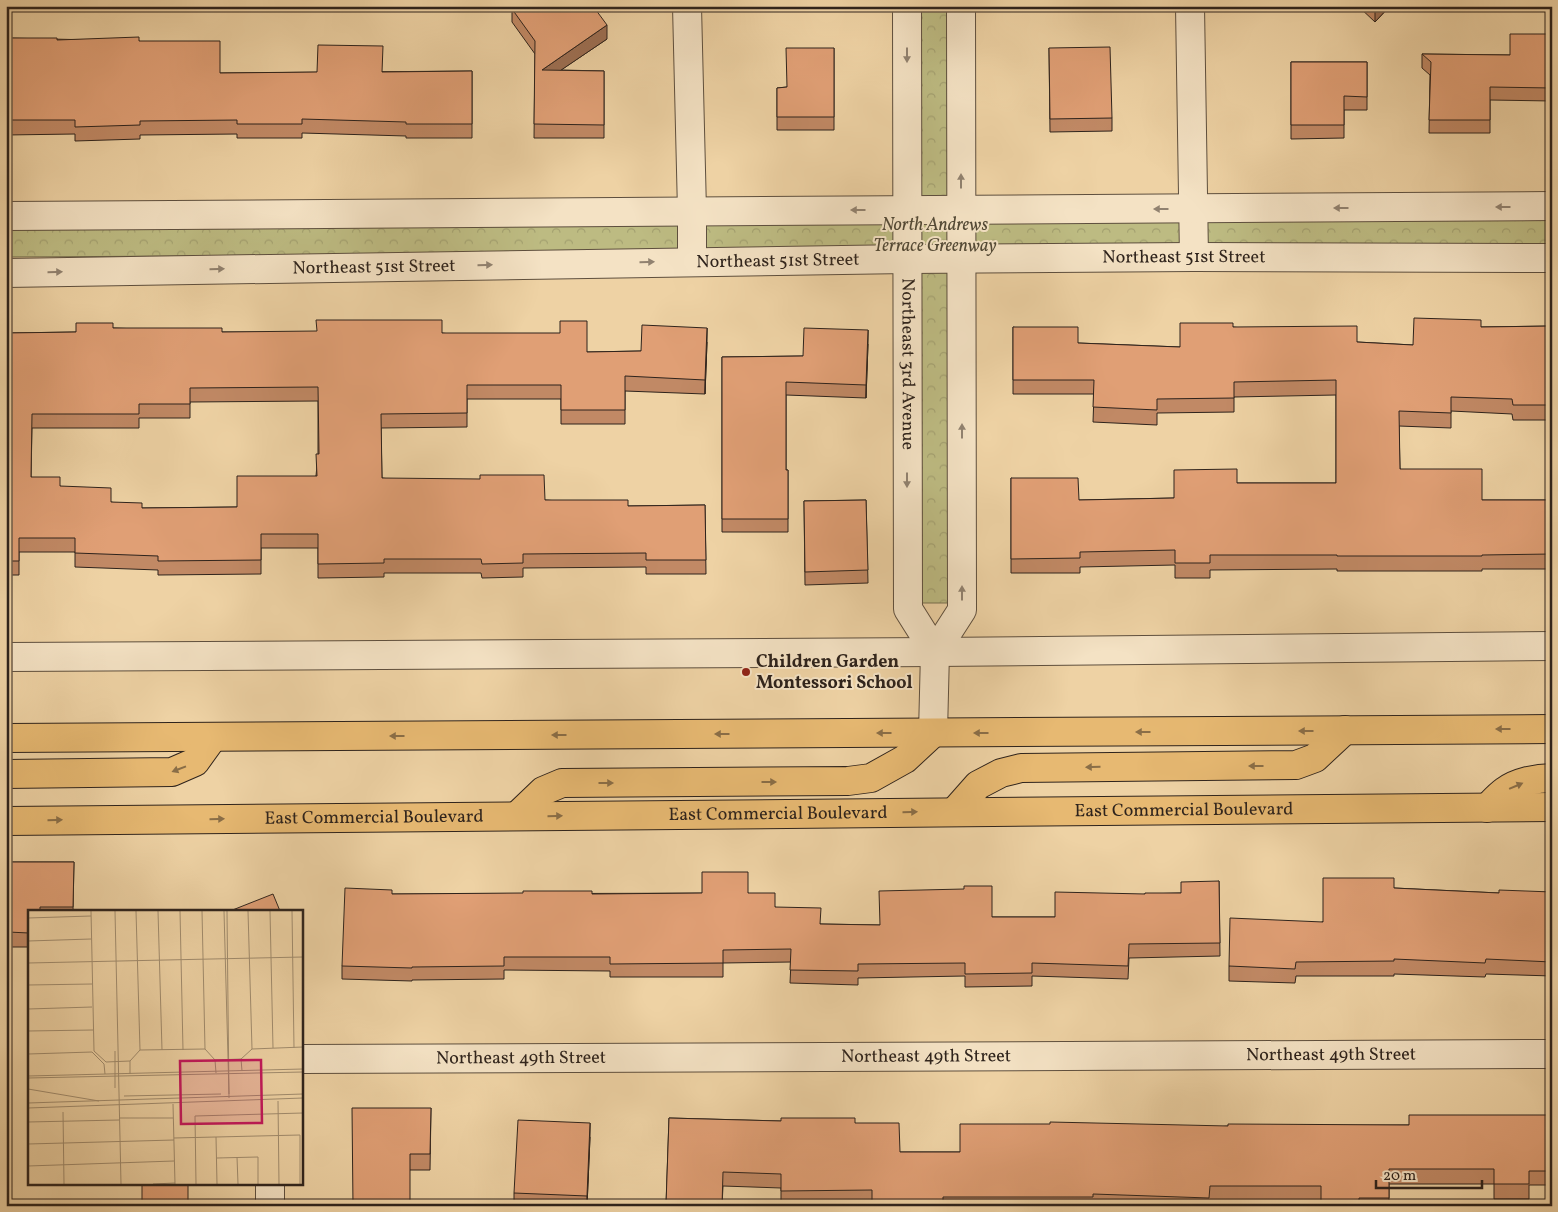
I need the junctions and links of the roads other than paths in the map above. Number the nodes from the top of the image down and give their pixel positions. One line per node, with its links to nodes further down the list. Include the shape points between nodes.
1 (687, 6): 9 (street)
2 (907, 6): 7 (street, Northeast 3rd Avenue, one-way to 7)
3 (961, 6): 8 (street, one-way to 3)
4 (1190, 6): 6 (street)
5 (1552, 206): 6 (street, one-way to 6)
6 (1194, 209): 8 (street, one-way to 8); 11 (street)
7 (908, 210): 8 (street); 9 (street, one-way to 9); 13 (street, Northeast 3rd Avenue)
8 (961, 210): 14 (street)
9 (692, 211): 10 (street); 15 (street)
10 (6, 216)
11 (1194, 256): 12 (street, Northeast 51st Street); 14 (street, Northeast 51st Street)
12 (1552, 258)
13 (907, 259): 14 (street, Northeast 51st Street); 15 (street, Northeast 51st Street); 18 (street, Northeast 3rd Avenue, one-way to 18, via 908,609)
14 (961, 259): 18 (street, one-way to 14, via 962,610)
15 (692, 261): 16 (street, Northeast 51st Street, one-way to 15)
16 (6, 273)
17 (1552, 646): 18 (street)
18 (935, 652): 19 (street); 22 (street)
19 (6, 657)
20 (1552, 729): 21 (main road, one-way to 21)
21 (1345, 730): 22 (main road, one-way to 22); 29 (main road, one-way to 29, via 1315,758 1296,765 1021,768 1001,773 978,786)
22 (933, 733): 23 (main road, one-way to 23); 30 (main road, one-way to 22, via 544,791 562,783 848,781 871,778 905,759)
23 (213, 737): 24 (main road); 25 (main road, one-way to 25, via 195,762 172,772)
24 (6, 738)
25 (6, 774)
26 (1552, 778): 28 (main road, one-way to 26, via 1506,790 1524,782)
27 (1552, 807): 28 (main road, East Commercial Boulevard)
28 (1487, 808): 29 (main road, East Commercial Boulevard)
29 (955, 812): 30 (main road, East Commercial Boulevard, one-way to 29)
30 (516, 816): 31 (main road, East Commercial Boulevard, one-way to 30)
31 (6, 821)
32 (1552, 1054): 33 (street, Northeast 49th Street)
33 (302, 1059)
34 (270, 1184): 35 (street)
35 (270, 1206)

